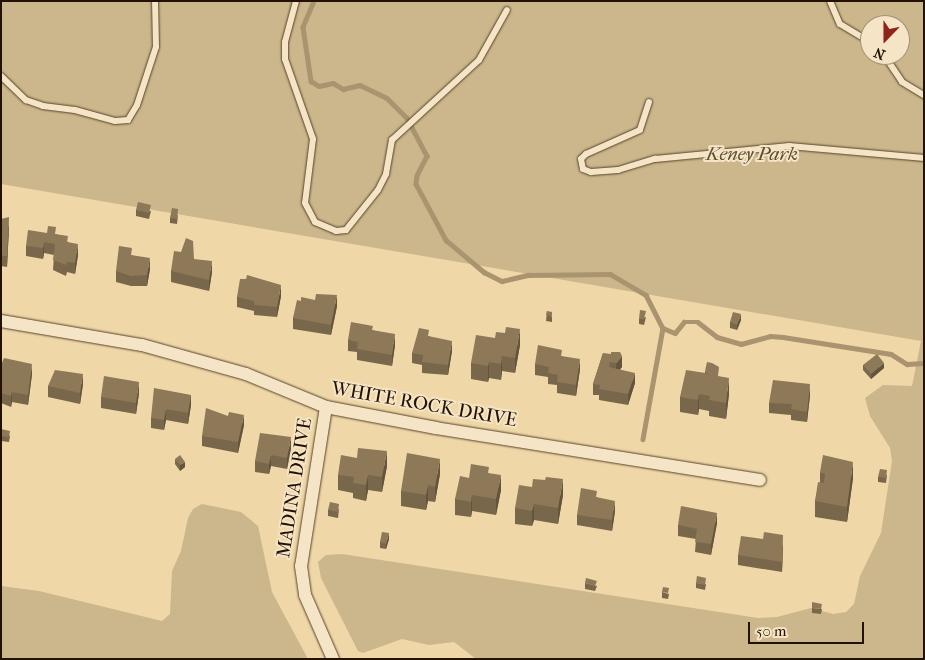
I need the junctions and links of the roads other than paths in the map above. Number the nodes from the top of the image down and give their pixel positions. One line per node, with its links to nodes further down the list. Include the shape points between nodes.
1 (155, 1): 7 (lane, via 156,47 137,105 128,120 115,121 75,110 43,106 26,100)
2 (296, 1): 4 (lane, via 285,42 285,60 312,139 304,203 315,222 336,231 346,230 353,223 383,182 392,140 479,60)
3 (830, 1): 5 (lane, via 840,24)
4 (506, 10)
5 (860, 36)
6 (891, 65): 8 (lane, via 902,82)
7 (1, 76)
8 (924, 95)
9 (649, 102): 10 (lane, via 640,130 586,154 581,159 584,169 591,172 618,170 655,159 789,146)
10 (924, 158)
11 (1, 320): 12 (street, WHITE ROCK DRIVE, via 142,345 246,374)
12 (326, 407): 13 (street, WHITE ROCK DRIVE); 14 (street, MADINA DRIVE, via 301,566 305,595)
13 (760, 480)
14 (333, 659)

